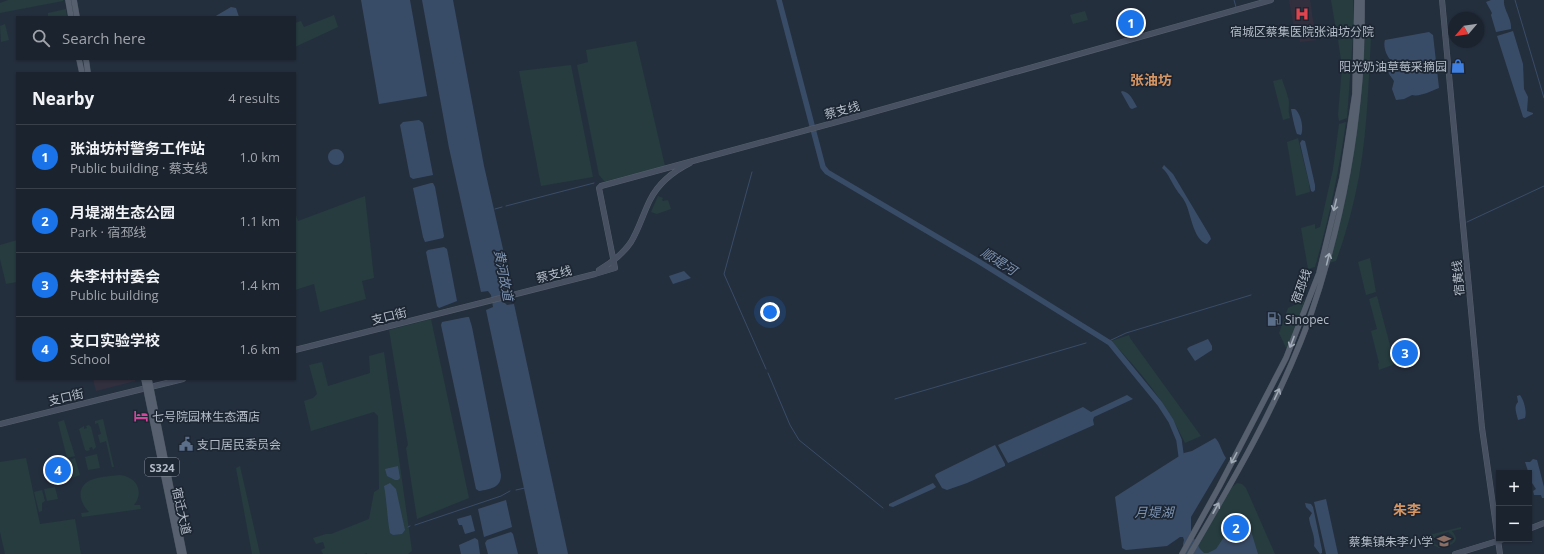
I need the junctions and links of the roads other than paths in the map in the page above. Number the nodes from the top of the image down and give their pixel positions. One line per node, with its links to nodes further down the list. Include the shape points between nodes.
1 (68, 0): 7 (main road)
2 (74, 0): 8 (main road)
3 (1271, 0): 13 (street, 蔡支线)
4 (1357, 0): 27 (main road, 宿邳线, one-way to 27, via 1355,94 1342,178 1318,273 1286,358)
5 (1362, 0): 30 (main road, 宿邳线, one-way to 5, via 1263,424 1308,321 1326,266 1344,196 1354,131 1359,86)
6 (1442, 0): 22 (street, 宿黄线, via 1482,428)
7 (71, 16)
8 (77, 16)
9 (79, 60): 11 (main road)
10 (86, 60): 12 (main road)
11 (82, 72)
12 (88, 72)
13 (700, 158): 14 (street, via 676,172 659,188 650,200 630,242); 14 (street, 蔡支线, via 599,188)
14 (613, 260): 15 (street, 蔡支线, via 615,268)
15 (488, 301): 16 (street, 支口街)
16 (296, 350)
17 (145, 380): 20 (main road, 宿迁大道 / S324)
18 (149, 380): 20 (main road, 宿迁大道 / S324)
19 (179, 380): 20 (street, 支口街)
20 (149, 387): 21 (street, 支口街); 28 (main road, 宿迁大道 / S324); 29 (main road, 宿迁大道 / S324)
21 (0, 424)
22 (1496, 521)
23 (1544, 523): 24 (street)
24 (1532, 528)
25 (1496, 542): 31 (street)
26 (1499, 542): 32 (street, 宿黄线)
27 (1183, 552)
28 (180, 554)
29 (184, 554)
30 (1190, 554)
31 (1455, 554)
32 (1500, 554)

